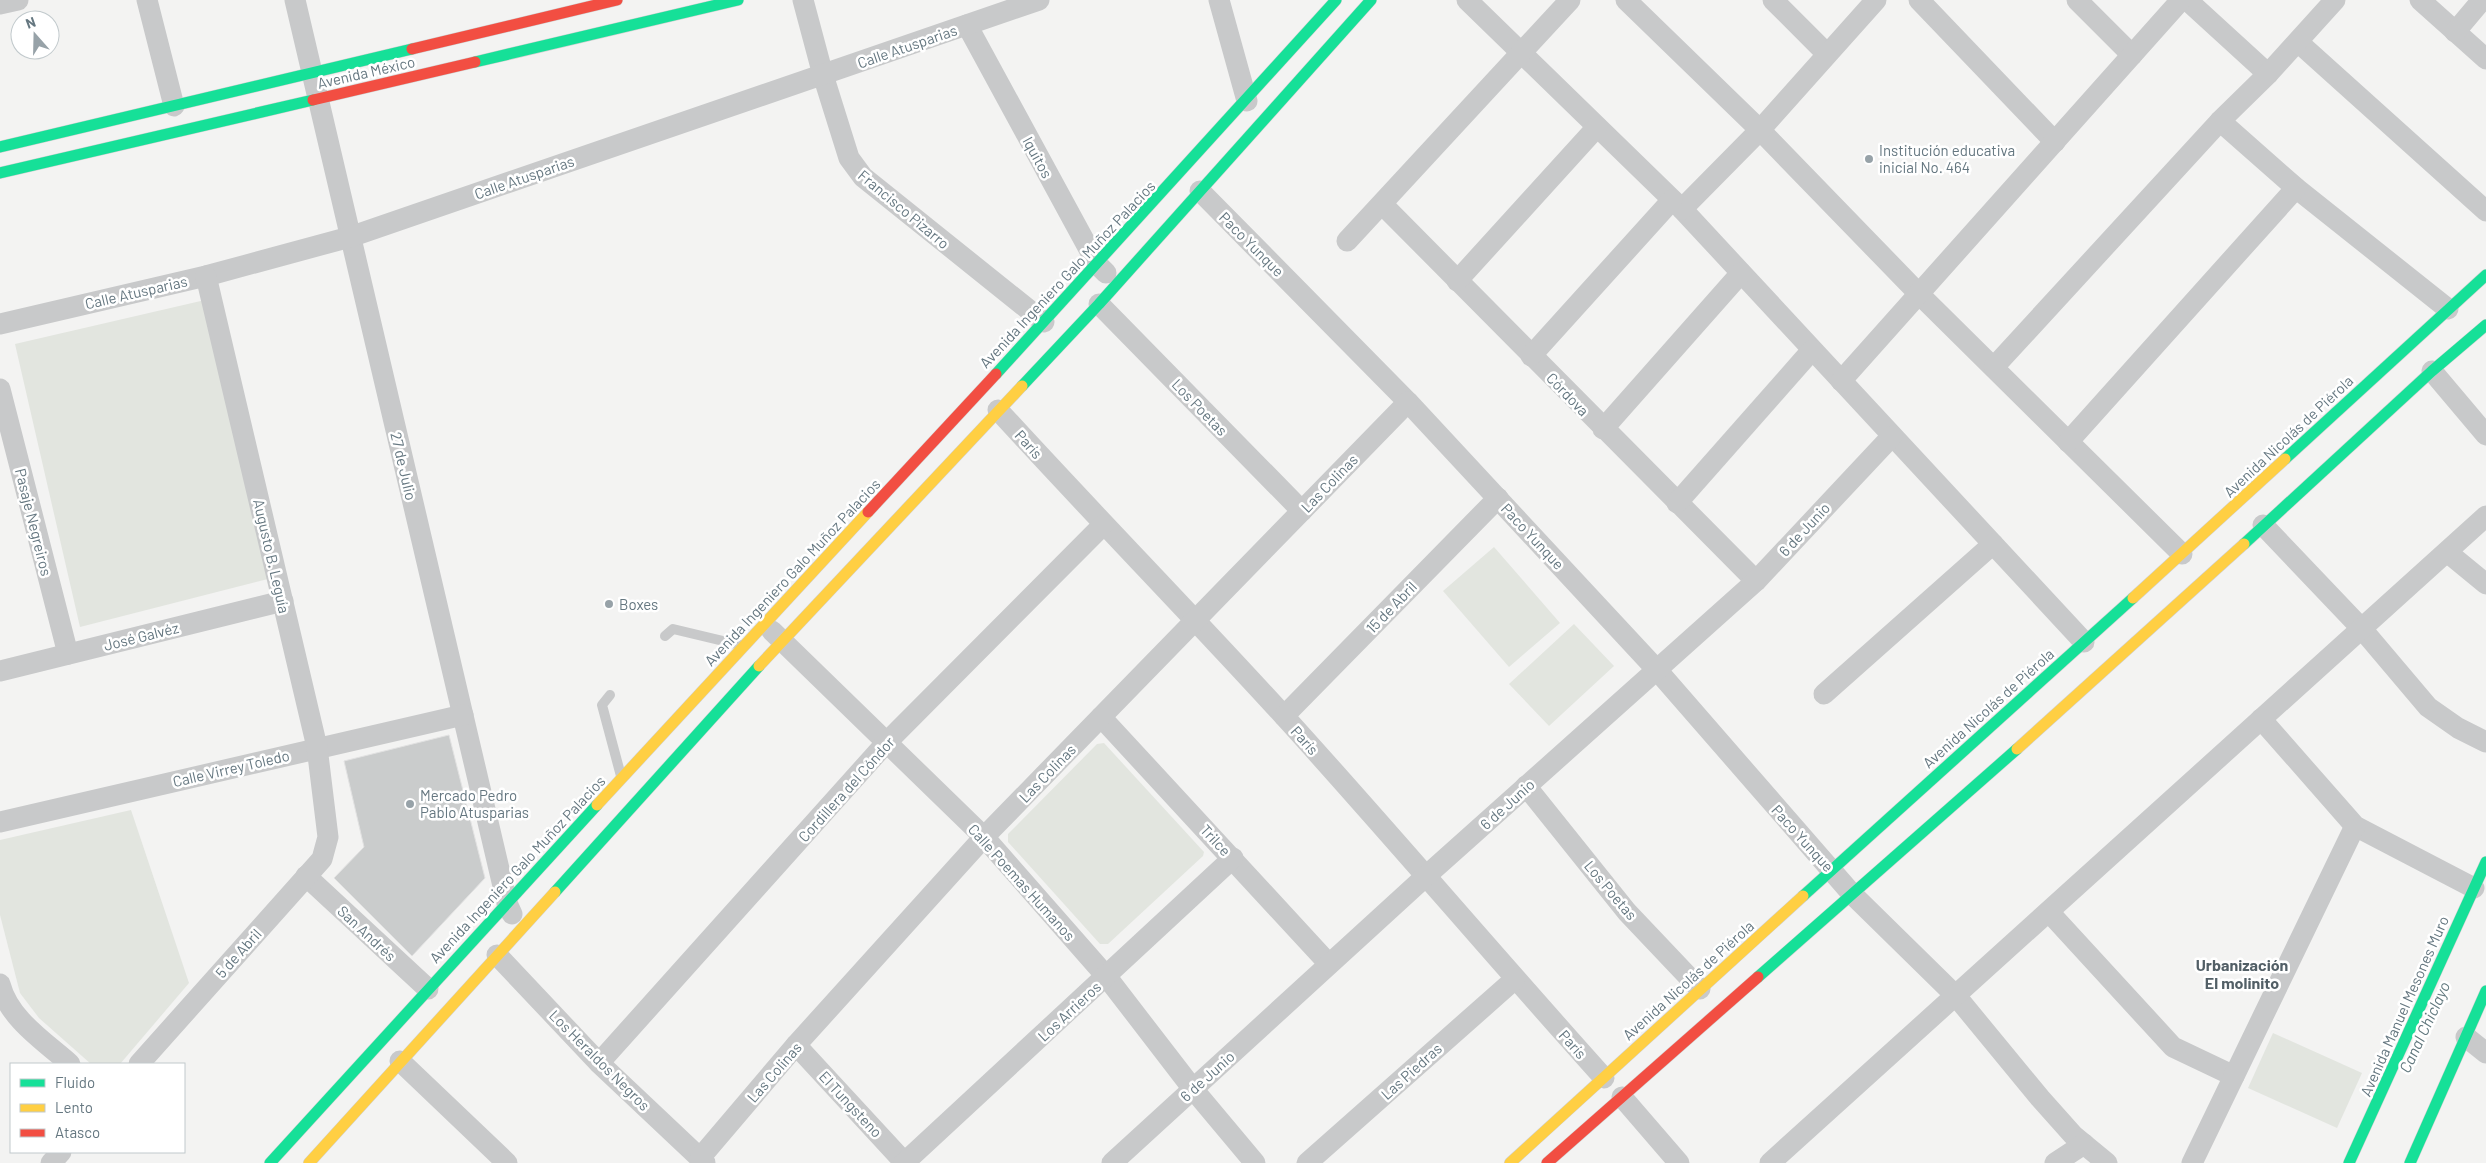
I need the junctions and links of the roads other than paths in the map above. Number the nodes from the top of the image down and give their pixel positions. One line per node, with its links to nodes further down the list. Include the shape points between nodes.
1 (18, 0): 23 (street)
2 (147, 0): 36 (street)
3 (295, 0): 31 (street, 27 de Julio)
4 (617, 0): 31 (street, Avenida México)
5 (738, 0): 34 (street, Avenida México)
6 (803, 0): 33 (street, Francisco Pizarro)
7 (1039, 0): 24 (street, Calle Atusparias)
8 (1219, 0): 35 (street)
9 (1336, 0): 35 (street, Avenida Ingeniero Galo Muñoz Palacios)
10 (1372, 0): 44 (street)
11 (1467, 0): 27 (street)
12 (1570, 0): 27 (street)
13 (1626, 0): 39 (street)
14 (1773, 0): 28 (street)
15 (1876, 0): 28 (street)
16 (1919, 0): 40 (street)
17 (2077, 0): 29 (street)
18 (2181, 0): 29 (street)
19 (2187, 0): 32 (street)
20 (2335, 0): 26 (street)
21 (2420, 0): 25 (street)
22 (2482, 0): 25 (street)
23 (0, 4)
24 (967, 25): 33 (street, Calle Atusparias); 50 (street, Iquitos)
25 (2456, 32): 30 (street)
26 (2298, 42): 32 (street); 47 (street)
27 (1522, 54): 38 (street); 45 (street)
28 (1828, 54): 39 (street)
29 (2132, 55): 40 (street)
30 (2486, 59)
31 (312, 73): 34 (street, 27 de Julio); 36 (street, Avenida México)
32 (2268, 74): 37 (street)
33 (823, 75): 48 (street, Calle Atusparias); 59 (street, Francisco Pizarro, via 849,158 863,177)
34 (317, 99): 42 (street, Avenida México); 48 (street, 27 de Julio)
35 (1247, 100): 50 (street, Avenida Ingeniero Galo Muñoz Palacios)
36 (174, 106): 41 (street, Avenida México)
37 (2220, 121): 43 (street); 64 (street)
38 (1598, 127): 46 (street); 54 (street)
39 (1760, 130): 46 (street); 56 (street)
40 (2055, 142): 56 (street)
41 (0, 147)
42 (0, 173)
43 (2296, 188): 58 (street); 73 (street)
44 (1200, 191): 55 (street); 68 (street, Paco Yunque)
45 (1382, 204): 49 (street); 54 (street, Córdova)
46 (1677, 205): 51 (street); 63 (street)
47 (2486, 211)
48 (350, 237): 53 (street, Calle Atusparias); 98 (street, 27 de Julio)
49 (1347, 241)
50 (1097, 264): 55 (street, Iquitos); 59 (street, Avenida Ingeniero Galo Muñoz Palacios)
51 (1741, 273): 62 (street); 70 (street)
52 (2486, 274): 58 (street, Avenida Nicolás de Piérola)
53 (206, 276): 60 (street, Calle Atusparias); 85 (street, Augusto B. Leguía)
54 (1457, 281): 63 (street, Córdova)
55 (1116, 284): 57 (street)
56 (1920, 295): 64 (street); 66 (street)
57 (1099, 304): 69 (street); 76 (street, Los Poetas)
58 (2448, 309): 82 (street, Avenida Nicolás de Piérola)
59 (1044, 322): 87 (street, Avenida Ingeniero Galo Muñoz Palacios)
60 (0, 324)
61 (2486, 325): 65 (street, Avenida Nicolás de Piérola)
62 (1812, 350): 66 (street); 75 (street)
63 (1531, 356): 70 (street, Córdova)
64 (1994, 367): 73 (street)
65 (2432, 371): 71 (street); 79 (street, Avenida Nicolás de Piérola)
66 (1842, 381): 72 (street)
67 (0, 389): 93 (street, Pasaje Negreiros)
68 (1408, 402): 74 (street, Paco Yunque); 76 (street, Las Colinas)
69 (998, 410): 78 (street, París); 90 (street)
70 (1603, 429): 75 (street, Córdova)
71 (2486, 435)
72 (1892, 436): 80 (street); 83 (street, 6 de Junio)
73 (2068, 442): 82 (street)
74 (1498, 498): 94 (street, Paco Yunque); 99 (street, 15 de Abril)
75 (1677, 503): 83 (street, Córdova)
76 (1302, 511): 86 (street, Las Colinas)
77 (2486, 516): 81 (street)
78 (1103, 525): 86 (street, París); 103 (street, Cordillera del Cóndor)
79 (2263, 525): 88 (street); 115 (street, Avenida Nicolás de Piérola, via 2127,652)
80 (1993, 544): 91 (street); 96 (street)
81 (2447, 552): 84 (street); 88 (street)
82 (2182, 554): 91 (street, Avenida Nicolás de Piérola)
83 (1756, 581): 94 (street, 6 de Junio)
84 (2486, 584)
85 (283, 601): 93 (street, José Galvéz); 104 (street, Augusto B. Leguía)
86 (1196, 620): 99 (street, París); 100 (street, Las Colinas)
87 (765, 623): 90 (street, Calle Poemas Humanos); 92 (street, Avenida Ingeniero Galo Muñoz Palacios)
88 (2362, 630): 101 (street); 102 (street, via 2428,707)
89 (665, 636): 92 (lane, via 672,629)
90 (782, 640): 103 (street, Calle Poemas Humanos); 119 (street)
91 (2084, 642): 115 (street, Avenida Nicolás de Piérola)
92 (744, 646): 105 (street, Avenida Ingeniero Galo Muñoz Palacios)
93 (68, 654): 95 (street, José Galvéz)
94 (1657, 670): 106 (street, 6 de Junio); 115 (street, Paco Yunque)
95 (0, 671)
96 (1824, 694)
97 (610, 695): 105 (lane, via 602,705)
98 (463, 714): 104 (street, Calle Virrey Toledo); 117 (street, 27 de Julio)
99 (1284, 716): 114 (street, París)
100 (1101, 717): 110 (street, Las Colinas); 111 (street, Trilce)
101 (2261, 719): 108 (street); 118 (street)
102 (2486, 742)
103 (886, 743): 110 (street, Calle Poemas Humanos); 133 (street, Cordillera del Cóndor)
104 (317, 747): 107 (street, Calle Virrey Toledo); 109 (street, Augusto B. Leguía)
105 (621, 778): 117 (street, Avenida Ingeniero Galo Muñoz Palacios)
106 (1526, 786): 114 (street, 6 de Junio); 126 (street, Los Poetas, via 1627,912)
107 (0, 822)
108 (2355, 826): 116 (street); 136 (street)
109 (328, 837): 113 (street, 5 de Abril, via 322,859)
110 (984, 837): 122 (street, Calle Poemas Humanos); 130 (street, Las Colinas)
111 (1233, 858): 121 (street, Trilce); 122 (street, Los Arrieros)
112 (2486, 862): 116 (street, Avenida Manuel Mesones Muro)
113 (306, 876): 125 (street, San Andrés); 135 (street, 5 de Abril)
114 (1426, 876): 121 (street, 6 de Junio); 123 (street, París)
115 (1841, 882): 126 (street, Avenida Nicolás de Piérola); 128 (street, Paco Yunque); 139 (street, Avenida Nicolás de Piérola)
116 (2474, 888): 158 (street, Avenida Manuel Mesones Muro)
117 (506, 903): 119 (street, 27 de Julio); 125 (street, Avenida Ingeniero Galo Muñoz Palacios)
118 (2049, 912): 128 (street); 136 (street, via 2173,1047)
119 (520, 930): 120 (street)
120 (497, 955): 132 (street); 133 (street, Los Heraldos Negros)
121 (1329, 964): 138 (street, 6 de Junio)
122 (1106, 976): 138 (street, Calle Poemas Humanos); 147 (street, Los Arrieros)
123 (1515, 979): 137 (street, París); 150 (street, Las Piedras)
124 (0, 984): 134 (street, via 16,1016)
125 (428, 989): 144 (street, Avenida Ingeniero Galo Muñoz Palacios)
126 (1700, 989): 137 (street, Avenida Nicolás de Piérola)
127 (2486, 991): 129 (street)
128 (1956, 996): 140 (street, Paco Yunque, via 2040,1098); 154 (street)
129 (2466, 1037): 131 (street); 159 (street)
130 (796, 1046): 142 (street, Las Colinas); 147 (street, El Tungsteno)
131 (2486, 1053)
132 (400, 1061): 145 (street); 146 (street)
133 (598, 1062): 142 (street, Los Heraldos Negros)
134 (69, 1063)
135 (140, 1063)
136 (2234, 1076): 157 (street)
137 (1604, 1078): 151 (street, Avenida Nicolás de Piérola)
138 (1193, 1089): 148 (street, 6 de Junio); 149 (street, Calle Poemas Humanos)
139 (1622, 1097): 152 (street, Avenida Nicolás de Piérola); 153 (street)
140 (2084, 1144): 155 (street); 156 (street, Paco Yunque)
141 (60, 1153): 143 (street)
142 (702, 1160)
143 (51, 1163)
144 (270, 1163)
145 (310, 1163)
146 (507, 1163)
147 (904, 1163)
148 (1112, 1163)
149 (1255, 1163)
150 (1307, 1163)
151 (1510, 1163)
152 (1547, 1163)
153 (1679, 1163)
154 (1770, 1163)
155 (2055, 1163)
156 (2107, 1163)
157 (2192, 1163)
158 (2350, 1163)
159 (2410, 1163)

